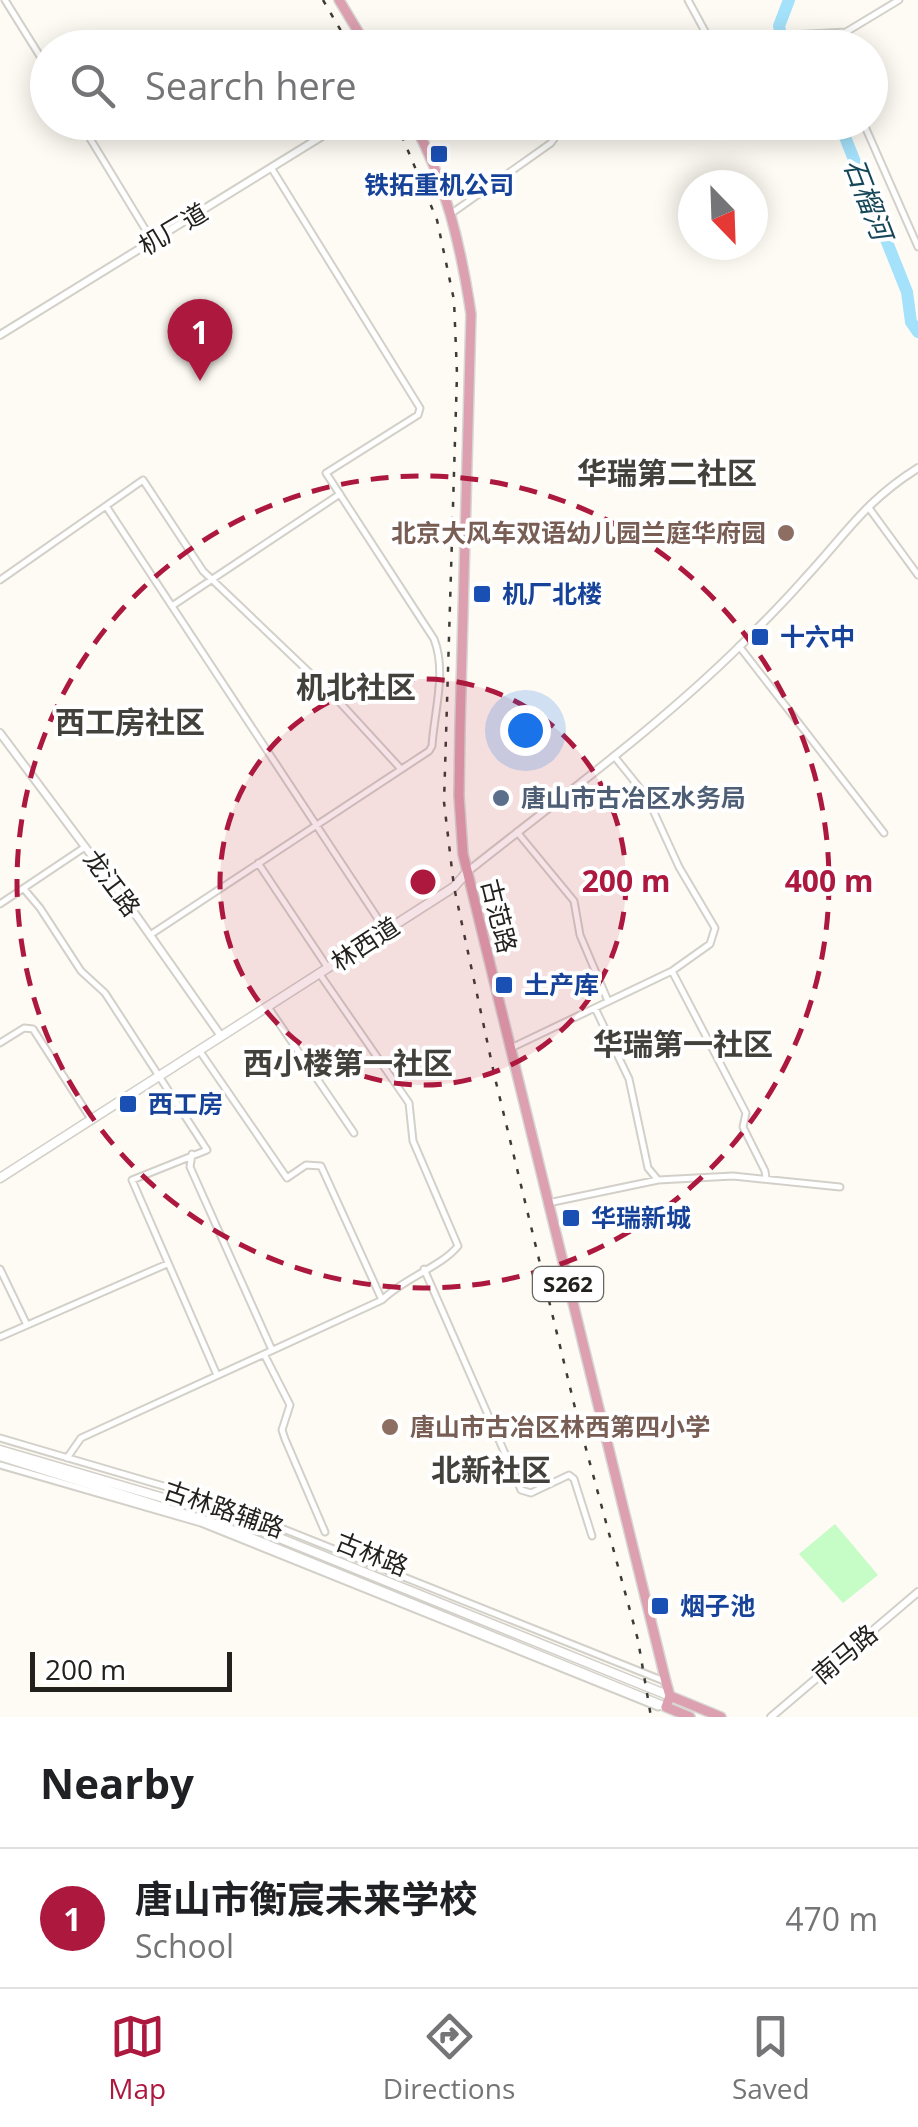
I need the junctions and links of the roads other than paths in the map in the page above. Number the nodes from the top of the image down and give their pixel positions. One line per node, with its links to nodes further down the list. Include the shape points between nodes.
1 (6, 0): 8 (street)
2 (339, 0): 5 (main road)
3 (688, 0): 6 (street)
4 (899, 0): 7 (street)
5 (357, 30)
6 (704, 30)
7 (847, 30)
8 (30, 39)
9 (91, 140): 16 (street)
10 (317, 140): 14 (street, 机厂道)
11 (421, 140): 15 (main road, 古范路 / S262)
12 (553, 140): 15 (street)
13 (871, 140): 17 (street)
14 (272, 169): 16 (street, 机厂道); 20 (street, via 420,408 326,473)
15 (451, 214): 36 (main road, 古范路 / S262, via 470,314 459,762)
16 (153, 242): 18 (street, 机厂道)
17 (918, 247)
18 (0, 335)
19 (918, 468): 21 (street, 林西道)
20 (340, 494): 24 (street); 30 (street, via 438,648 432,746)
21 (867, 505): 23 (street); 27 (street, 林西道)
22 (106, 506): 24 (street, via 143,480); 25 (street); 26 (street)
23 (918, 576)
24 (214, 579): 26 (street); 30 (street)
25 (0, 580)
26 (172, 606): 31 (street)
27 (740, 646): 29 (street, 林西道); 33 (street)
28 (0, 733): 34 (street, 龙江路)
29 (614, 756): 32 (street, 林西道); 42 (street, via 647,796 715,928 710,944)
30 (401, 769): 31 (street)
31 (316, 825): 35 (street); 39 (street)
32 (518, 832): 36 (street, 林西道); 43 (street, via 574,900 580,935)
33 (884, 833)
34 (85, 848): 37 (street); 40 (street, 龙江路)
35 (258, 863): 40 (street); 41 (street)
36 (467, 872): 39 (main road, 林西道); 48 (main road, 古范路 / S262)
37 (24, 888): 38 (street); 50 (street)
38 (0, 904)
39 (386, 930): 41 (main road, 林西道)
40 (150, 935): 46 (street, 龙江路)
41 (324, 971): 44 (main road, 林西道); 63 (street, via 409,1103 413,1141 458,1246)
42 (672, 971): 43 (street); 56 (street, via 746,1113 743,1127)
43 (608, 1001): 45 (street)
44 (268, 1006): 46 (main road, 林西道); 52 (street)
45 (595, 1008): 48 (street); 54 (street, via 629,1079)
46 (221, 1036): 49 (main road, 林西道)
47 (0, 1043): 51 (street, via 32,1030)
48 (511, 1048): 60 (main road, 古范路 / S262)
49 (199, 1050): 50 (main road, 林西道); 64 (street, via 287,1178 306,1165 322,1166)
50 (159, 1076): 51 (main road, 林西道); 53 (street, via 206,1150)
51 (91, 1120): 55 (main road, 林西道)
52 (354, 1133)
53 (192, 1154): 61 (street, via 132,1180); 67 (street, via 190,1167)
54 (648, 1168): 57 (street); 58 (street)
55 (0, 1178)
56 (766, 1179): 57 (street); 59 (street)
57 (658, 1180): 58 (street)
58 (642, 1182): 60 (street)
59 (840, 1186)
60 (548, 1203): 77 (main road, 古范路 / S262)
61 (167, 1264): 65 (street); 69 (street)
62 (0, 1269): 65 (street)
63 (424, 1269): 64 (street); 75 (street, via 520,1490 531,1492 569,1475)
64 (382, 1300): 67 (street)
65 (26, 1326): 66 (street)
66 (0, 1338)
67 (272, 1350): 68 (street)
68 (264, 1354): 69 (street); 74 (street, via 290,1405 282,1430)
69 (217, 1376): 72 (street, via 82,1438)
70 (0, 1438): 72 (street, 古林路辅路)
71 (0, 1453): 78 (main road, 古林路, via 220,1524)
72 (67, 1458): 77 (street, 古林路辅路, via 234,1509)
73 (0, 1465): 78 (street, via 201,1524 652,1707)
74 (325, 1532)
75 (592, 1536)
76 (918, 1592): 81 (street, 南马路)
77 (666, 1682): 78 (main road, 古范路 / S262)
78 (668, 1701): 79 (main road, 古林路); 80 (main road, 古林路)
79 (690, 1717)
80 (721, 1717)
81 (771, 1717)

